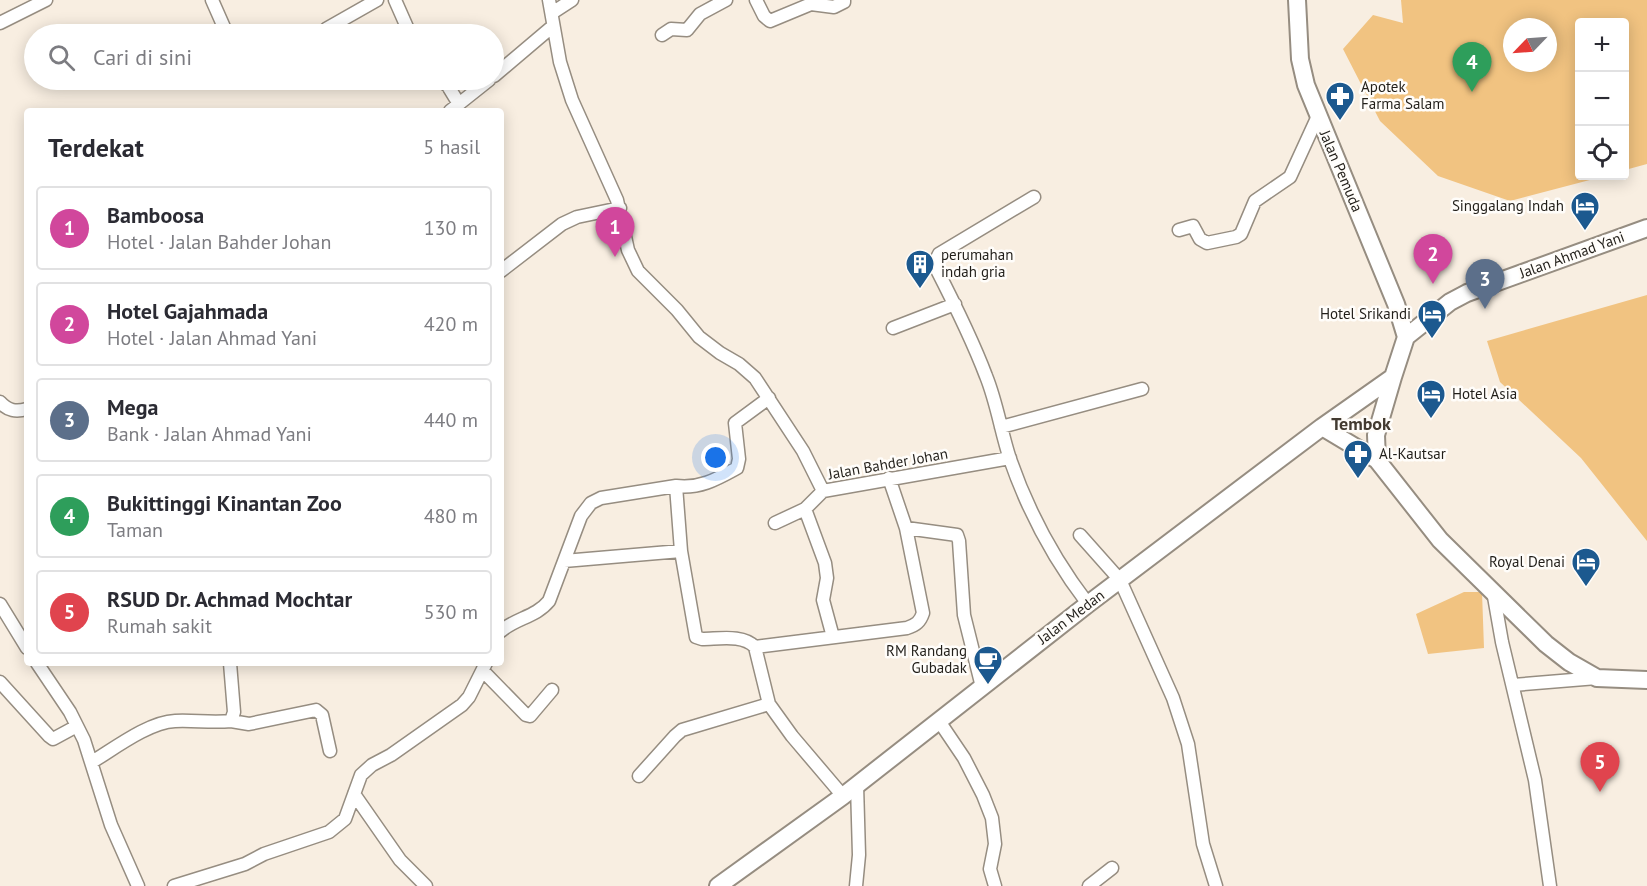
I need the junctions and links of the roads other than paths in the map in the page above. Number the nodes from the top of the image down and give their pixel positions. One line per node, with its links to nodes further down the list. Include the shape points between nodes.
1 (46, 0): 12 (street)
2 (212, 0): 13 (street)
3 (377, 0): 14 (street)
4 (395, 0): 15 (street)
5 (549, 0): 11 (street, Jalan Bahder Johan)
6 (572, 0): 11 (street)
7 (726, 0): 17 (street, via 700,14 687,30 671,29)
8 (756, 0): 9 (street, via 770,21 811,4 834,7)
9 (844, 0)
10 (1297, 0): 22 (main road, Jalan Pemuda, via 1300,59)
11 (552, 13): 16 (street, Jalan Bahder Johan)
12 (0, 23)
13 (223, 24)
14 (335, 24)
15 (406, 24)
16 (553, 26): 18 (street); 24 (street, Jalan Bahder Johan, via 572,100)
17 (662, 35)
18 (504, 68)
19 (449, 90): 21 (street)
20 (476, 90): 21 (street)
21 (455, 107)
22 (1318, 116): 26 (street, via 1290,177 1256,201 1241,234 1207,243 1193,226); 30 (main road, Jalan Pemuda)
23 (1034, 197): 28 (street, via 939,254 936,268)
24 (620, 208): 27 (street, via 562,224); 33 (street, Jalan Bahder Johan, via 628,250 638,271 699,337 739,364)
25 (1647, 228): 30 (main road, Jalan Ahmad Yani, via 1467,293)
26 (1179, 230)
27 (504, 269)
28 (955, 304): 29 (street); 36 (street, via 986,376)
29 (893, 328)
30 (1406, 337): 31 (main road)
31 (1394, 377): 37 (main road, Jalan Medan); 39 (main road, via 1376,435)
32 (1142, 389): 36 (street)
33 (769, 398): 41 (street, via 735,423 737,468 703,485); 42 (street, Jalan Bahder Johan)
34 (0, 402): 35 (street, via 6,409)
35 (24, 410)
36 (1001, 427): 38 (street)
37 (1322, 428): 39 (main road); 49 (main road, Jalan Medan)
38 (1010, 458): 40 (street, Jalan Bahder Johan); 52 (street, via 1053,553)
39 (1377, 460): 50 (main road, via 1440,540)
40 (889, 478): 42 (street, Jalan Bahder Johan); 45 (street)
41 (676, 486): 47 (street); 48 (street, via 591,503 581,516)
42 (823, 491): 43 (street)
43 (806, 508): 44 (street); 54 (street, via 825,563 823,600)
44 (775, 523)
45 (906, 528): 54 (street, via 921,620 907,628); 64 (street, via 957,535 964,615)
46 (1080, 535): 49 (street)
47 (681, 551): 48 (street); 56 (street, via 696,637 741,639)
48 (564, 561): 53 (street, via 549,602)
49 (1120, 580): 52 (main road, Jalan Medan); 84 (street, via 1184,726 1203,844)
50 (1493, 591): 60 (main road, via 1546,644); 63 (street)
51 (0, 604): 55 (street)
52 (1088, 604): 64 (main road, Jalan Medan)
53 (504, 629)
54 (833, 637): 56 (street)
55 (24, 643)
56 (755, 647): 66 (street)
57 (40, 666): 69 (street)
58 (230, 666): 68 (street, via 234,712)
59 (485, 667): 65 (street, via 526,715 530,716); 74 (street, via 462,705 372,765 361,775)
60 (1597, 678): 61 (main road); 63 (street)
61 (1647, 680)
62 (0, 682): 69 (street, via 53,739)
63 (1513, 686): 85 (street, via 1535,780)
64 (982, 687): 67 (main road, Jalan Medan)
65 (552, 690)
66 (770, 704): 72 (street, via 682,730); 75 (street)
67 (939, 721): 73 (main road, Jalan Medan); 82 (street, via 964,758 992,818 995,844 990,869)
68 (231, 722): 70 (street, via 249,724 316,710 322,715); 71 (street, via 174,721 156,725)
69 (77, 726): 71 (street)
70 (330, 751)
71 (92, 762): 77 (street, via 111,825)
72 (639, 776)
73 (857, 785): 75 (main road, Jalan Medan); 81 (street)
74 (354, 794): 78 (street, via 345,819 329,832); 79 (street, via 400,860)
75 (843, 796): 80 (main road, Jalan Medan)
76 (1112, 868): 83 (street)
77 (138, 886)
78 (174, 886)
79 (426, 886)
80 (718, 886)
81 (856, 886)
82 (995, 886)
83 (1089, 886)
84 (1216, 886)
85 (1550, 886)

